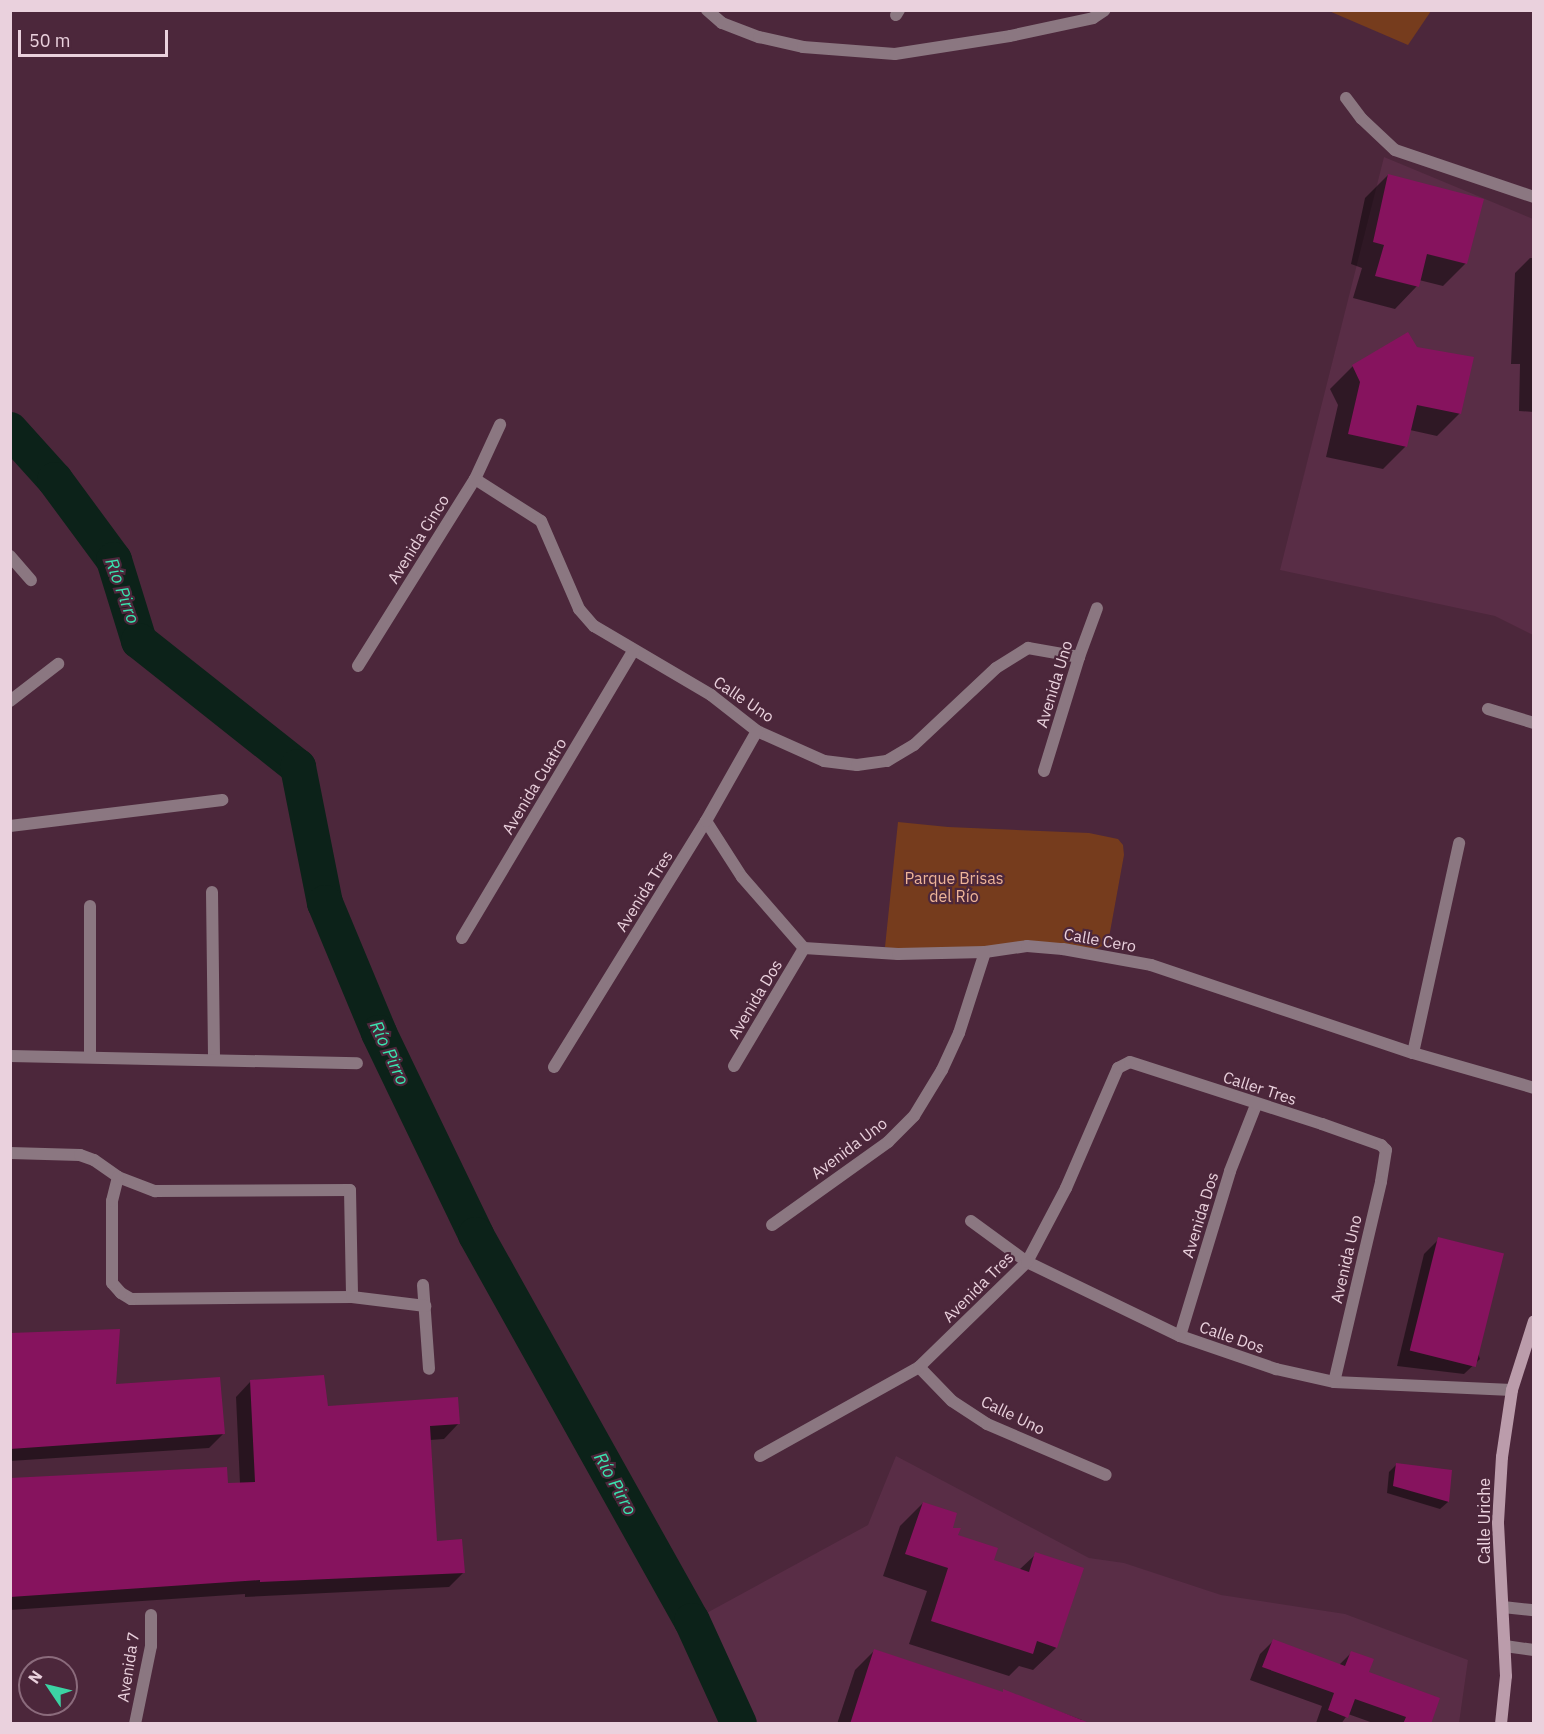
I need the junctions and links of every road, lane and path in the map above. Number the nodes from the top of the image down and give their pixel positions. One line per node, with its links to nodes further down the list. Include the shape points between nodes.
1 (707, 10): 2 (street, via 722,23 759,37 803,47 895,54 1021,34 1093,18)
2 (1105, 10)
3 (1346, 98): 4 (street, via 1395,150)
4 (1533, 197)
5 (500, 425): 6 (street, Avenida Cinco)
6 (475, 479): 10 (street, Calle Uno, via 541,521 579,609 594,626); 13 (street, Avenida Cinco)
7 (10, 556): 8 (street)
8 (31, 580)
9 (1097, 608): 11 (street, Avenida Uno)
10 (634, 650): 17 (street, Calle Uno, via 711,695); 25 (street, Avenida Cuatro)
11 (1079, 657): 17 (street, Calle Uno, via 1028,648 996,668 914,745 887,761 857,765 824,761); 18 (street, Avenida Uno)
12 (58, 664): 14 (street)
13 (358, 666)
14 (10, 701)
15 (1488, 709): 16 (street)
16 (1533, 723)
17 (757, 730): 20 (street, Avenida Tres)
18 (1044, 771)
19 (222, 800): 21 (street)
20 (706, 822): 26 (street, via 741,877); 35 (street, Avenida Tres)
21 (10, 826)
22 (1459, 843): 28 (street)
23 (212, 892): 31 (street)
24 (90, 906): 30 (street)
25 (462, 938)
26 (804, 948): 27 (street, Calle Cero, via 898,954); 34 (street, Avenida Dos)
27 (985, 952): 28 (street, Calle Cero, via 1027,946 1151,965); 42 (street, Avenida Uno, via 959,1033 914,1116 888,1142)
28 (1413, 1053): 36 (street, Calle Cero)
29 (10, 1056): 30 (street)
30 (90, 1057): 31 (street)
31 (214, 1059): 33 (street)
32 (1130, 1062): 37 (street, Caller Tres); 43 (street, Avenida Tres, via 1119,1068 1066,1188)
33 (357, 1063)
34 (734, 1066)
35 (554, 1067)
36 (1533, 1088)
37 (1256, 1105): 38 (street, Caller Tres); 48 (street, Avenida Dos, via 1230,1171)
38 (1381, 1146): 51 (street, Avenida Uno, via 1386,1155)
39 (10, 1153): 40 (street, via 80,1155)
40 (118, 1177): 45 (street, via 155,1191 350,1190); 45 (street, via 112,1201 112,1283 131,1299)
41 (971, 1221): 43 (street, Calle Dos)
42 (772, 1225)
43 (1027, 1262): 48 (street, Calle Dos); 49 (street, Avenida Tres)
44 (423, 1285): 46 (street)
45 (352, 1297): 46 (street)
46 (425, 1306): 50 (street)
47 (1533, 1321): 52 (main road, Calle Uriche)
48 (1180, 1336): 51 (street, Calle Dos, via 1276,1369)
49 (919, 1367): 53 (street, Avenida Tres); 54 (street, Calle Uno, via 952,1401 987,1424)
50 (429, 1369)
51 (1334, 1382): 52 (street, Calle Dos)
52 (1512, 1390): 55 (main road, Calle Uriche, via 1497,1522)
53 (760, 1456)
54 (1106, 1474)
55 (1503, 1607): 56 (street); 58 (main road, Calle Uriche)
56 (1533, 1610)
57 (151, 1615): 60 (street, Avenida 7, via 151,1646)
58 (1505, 1646): 59 (street); 61 (main road, Calle Uriche)
59 (1533, 1650)
60 (135, 1724)
61 (1501, 1724)

